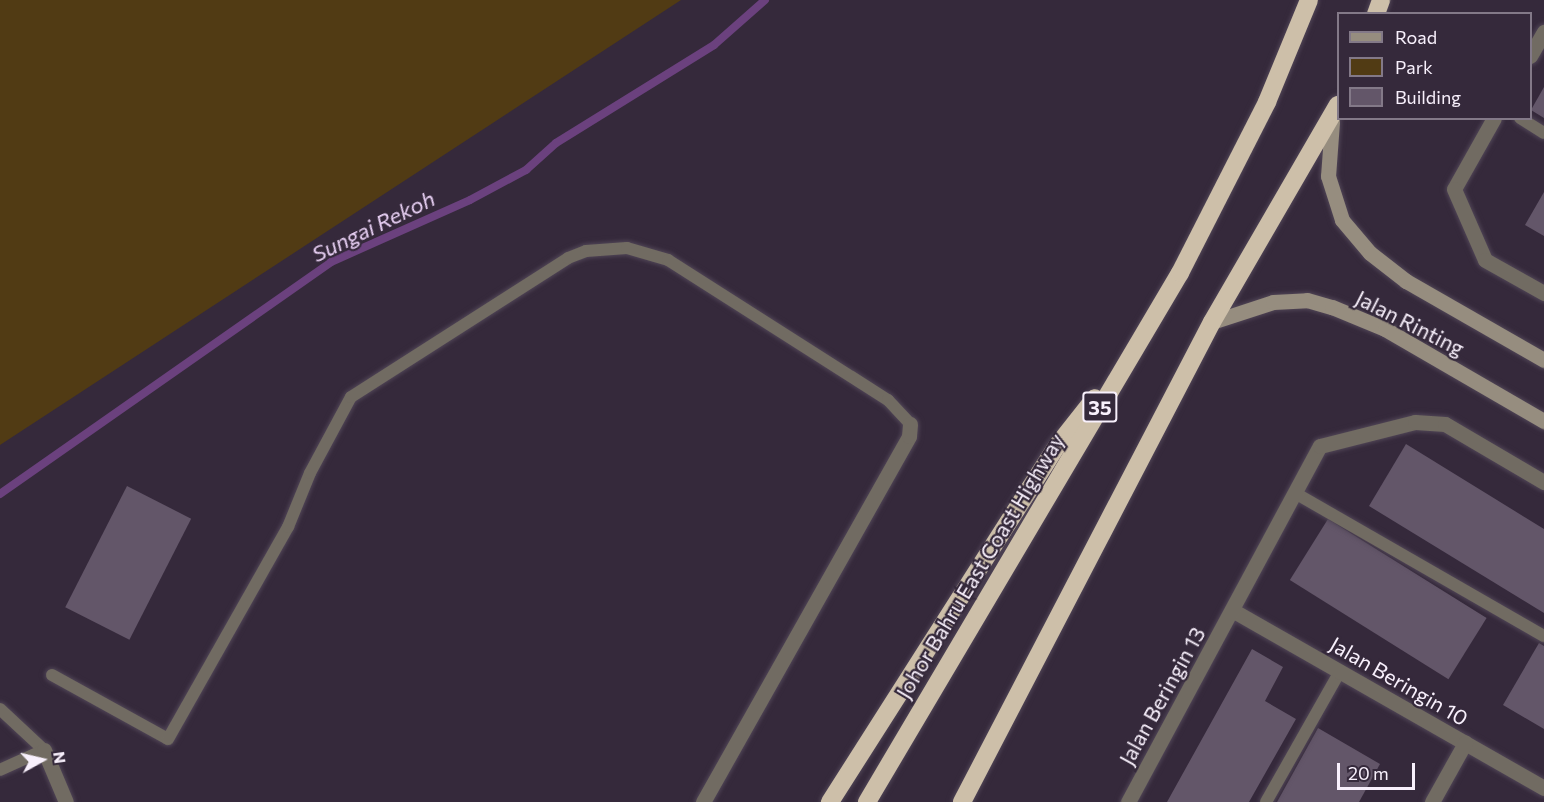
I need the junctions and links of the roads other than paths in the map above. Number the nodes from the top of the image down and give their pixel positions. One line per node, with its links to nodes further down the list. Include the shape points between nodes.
1 (1309, 0): 10 (highway, Johor Bahru East Coast Highway / 35, via 1267,102 1180,273)
2 (1544, 32): 3 (street)
3 (1532, 53)
4 (1335, 114): 9 (highway); 11 (main road, Jalan Rinting, via 1328,176 1342,220 1370,252 1406,281)
5 (1493, 120): 8 (street, via 1454,189 1485,260)
6 (1523, 120): 7 (lane)
7 (1544, 132)
8 (1544, 293)
9 (1212, 321): 12 (main road, Jalan Rinting, via 1274,302 1307,300 1332,307 1385,328); 29 (highway)
10 (1136, 347): 27 (highway, via 1057,446); 28 (highway, Johor Bahru East Coast Highway / 35)
11 (1544, 360)
12 (1544, 421)
13 (910, 424): 19 (lane, via 888,400 668,260 627,248 586,251 568,258 351,398 310,473 288,527 168,739); 26 (street, via 909,436)
14 (1544, 482): 15 (street, Jalan Beringin 13, via 1445,424 1415,422 1320,446)
15 (1295, 493): 16 (street, Jalan Beringin 13); 17 (lane)
16 (1232, 610): 18 (street, Jalan Beringin 10); 30 (street, Jalan Beringin 13)
17 (1544, 636)
18 (1340, 671): 21 (street, Jalan Beringin 10); 31 (lane)
19 (52, 675)
20 (0, 709): 22 (lane)
21 (1465, 743): 24 (street, Jalan Beringin 10); 32 (street)
22 (44, 750): 23 (lane); 25 (street)
23 (0, 770)
24 (1544, 788)
25 (66, 802)
26 (704, 802)
27 (830, 802)
28 (867, 802)
29 (962, 802)
30 (1128, 802)
31 (1266, 802)
32 (1432, 802)

